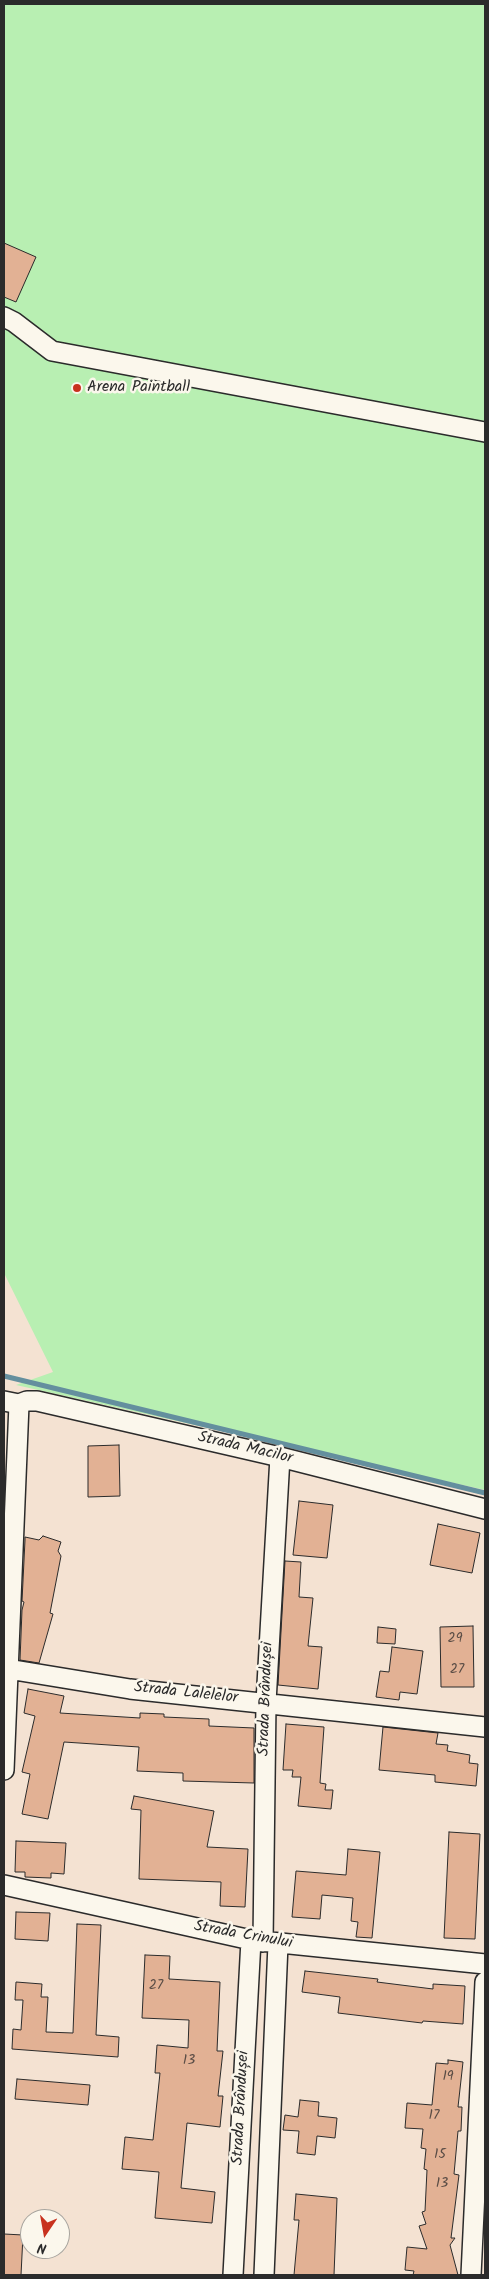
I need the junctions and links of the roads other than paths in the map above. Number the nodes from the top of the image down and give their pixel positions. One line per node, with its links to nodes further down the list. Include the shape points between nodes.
1 (4, 317): 2 (street, via 52,351)
2 (485, 432)
3 (11, 1403): 4 (street, Strada Macilor, via 37,1401); 6 (street)
4 (280, 1457): 5 (street, Strada Macilor); 7 (street, Strada Brândușei)
5 (485, 1509)
6 (8, 1669): 7 (street, Strada Lalelelor, via 130,1689); 9 (street)
7 (266, 1702): 8 (street, Strada Lalelelor); 11 (street, Strada Brândușei)
8 (485, 1727)
9 (4, 1770)
10 (4, 1885): 11 (street, Strada Crinului)
11 (264, 1942): 12 (street, Strada Crinului); 14 (street, Strada Brândușei); 15 (street, Strada Brândușei)
12 (485, 1964)
13 (485, 1982): 16 (street)
14 (233, 2275)
15 (264, 2275)
16 (471, 2275)

